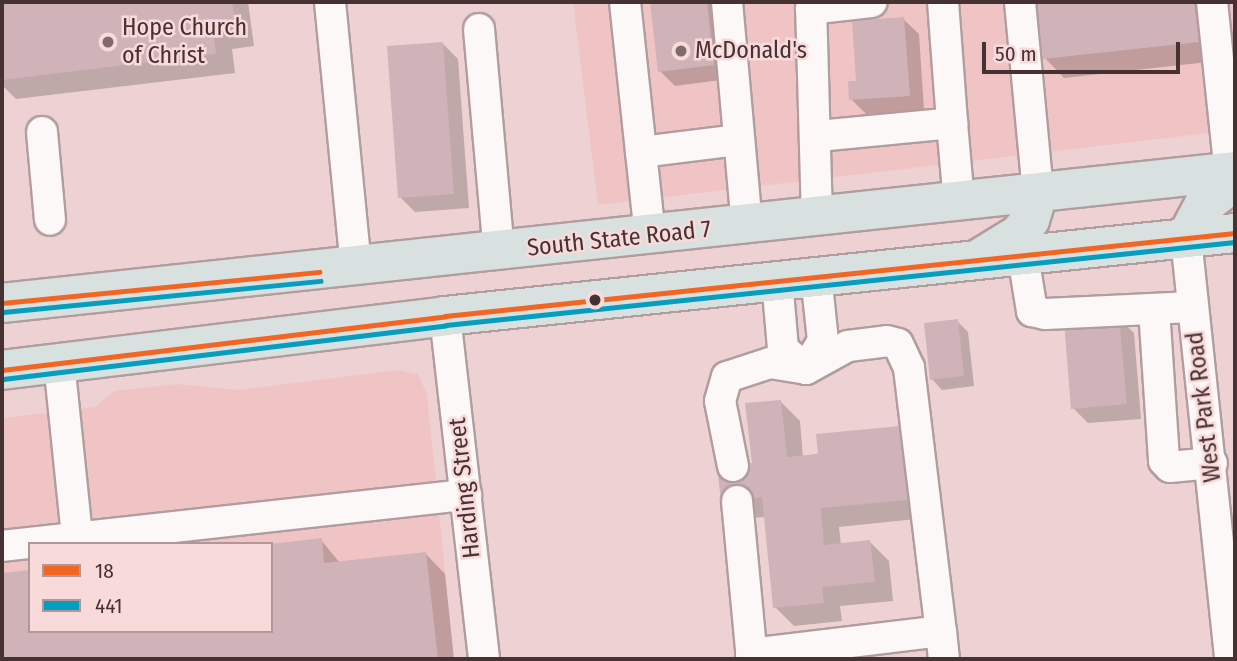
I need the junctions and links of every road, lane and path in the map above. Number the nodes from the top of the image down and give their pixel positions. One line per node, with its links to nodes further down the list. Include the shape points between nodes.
1 (330, 2): 27 (street)
2 (625, 2): 14 (street)
3 (727, 2): 13 (street)
4 (872, 2): 8 (street)
5 (943, 2): 10 (street)
6 (1020, 2): 16 (street)
7 (1212, 2): 15 (street)
8 (814, 5): 12 (street)
9 (479, 29): 24 (street)
10 (952, 123): 12 (street); 17 (street)
11 (42, 132): 18 (street)
12 (818, 136): 19 (street, via 813,170)
13 (738, 140): 14 (street); 20 (street)
14 (641, 152): 22 (street)
15 (1234, 175): 16 (main road, South State Road 7); 23 (main road, via 1203,206)
16 (1038, 194): 17 (main road, South State Road 7); 26 (main road, via 1030,220 1019,234)
17 (959, 203): 19 (main road, South State Road 7)
18 (50, 219)
19 (817, 219): 20 (main road, South State Road 7)
20 (747, 226): 22 (main road, South State Road 7)
21 (1235, 233): 23 (main road)
22 (650, 236): 24 (main road, South State Road 7)
23 (1186, 238): 25 (main road); 31 (street, West Park Road)
24 (499, 252): 27 (main road, South State Road 7); 33 (main road, via 463,282)
25 (1023, 256): 26 (main road); 32 (street, via 1032,311)
26 (975, 260): 28 (main road)
27 (356, 268): 30 (main road, South State Road 7); 34 (main road, via 339,307)
28 (816, 276): 29 (main road); 37 (street, via 822,341)
29 (777, 280): 33 (main road); 37 (street, via 783,349)
30 (2, 303)
31 (1192, 307): 32 (street); 38 (street, West Park Road)
32 (1154, 309): 39 (street)
33 (445, 316): 34 (main road); 42 (street, Harding Street)
34 (308, 333): 35 (main road)
35 (59, 362): 36 (main road); 44 (street)
36 (2, 369)
37 (806, 369): 41 (street, via 770,363 727,377 720,401); 48 (street, via 848,346 887,341 904,353)
38 (1207, 411): 39 (street); 40 (street, West Park Road)
39 (1161, 415): 40 (street, via 1164,461 1170,467)
40 (1219, 455): 51 (street, West Park Road)
41 (733, 466)
42 (466, 495): 44 (street); 50 (street, Harding Street)
43 (737, 501): 49 (street)
44 (77, 537): 45 (street)
45 (35, 542)
46 (28, 543): 47 (street)
47 (2, 546)
48 (942, 645): 49 (street)
49 (751, 657)
50 (484, 659)
51 (1230, 659): 52 (street)
52 (1235, 659)

